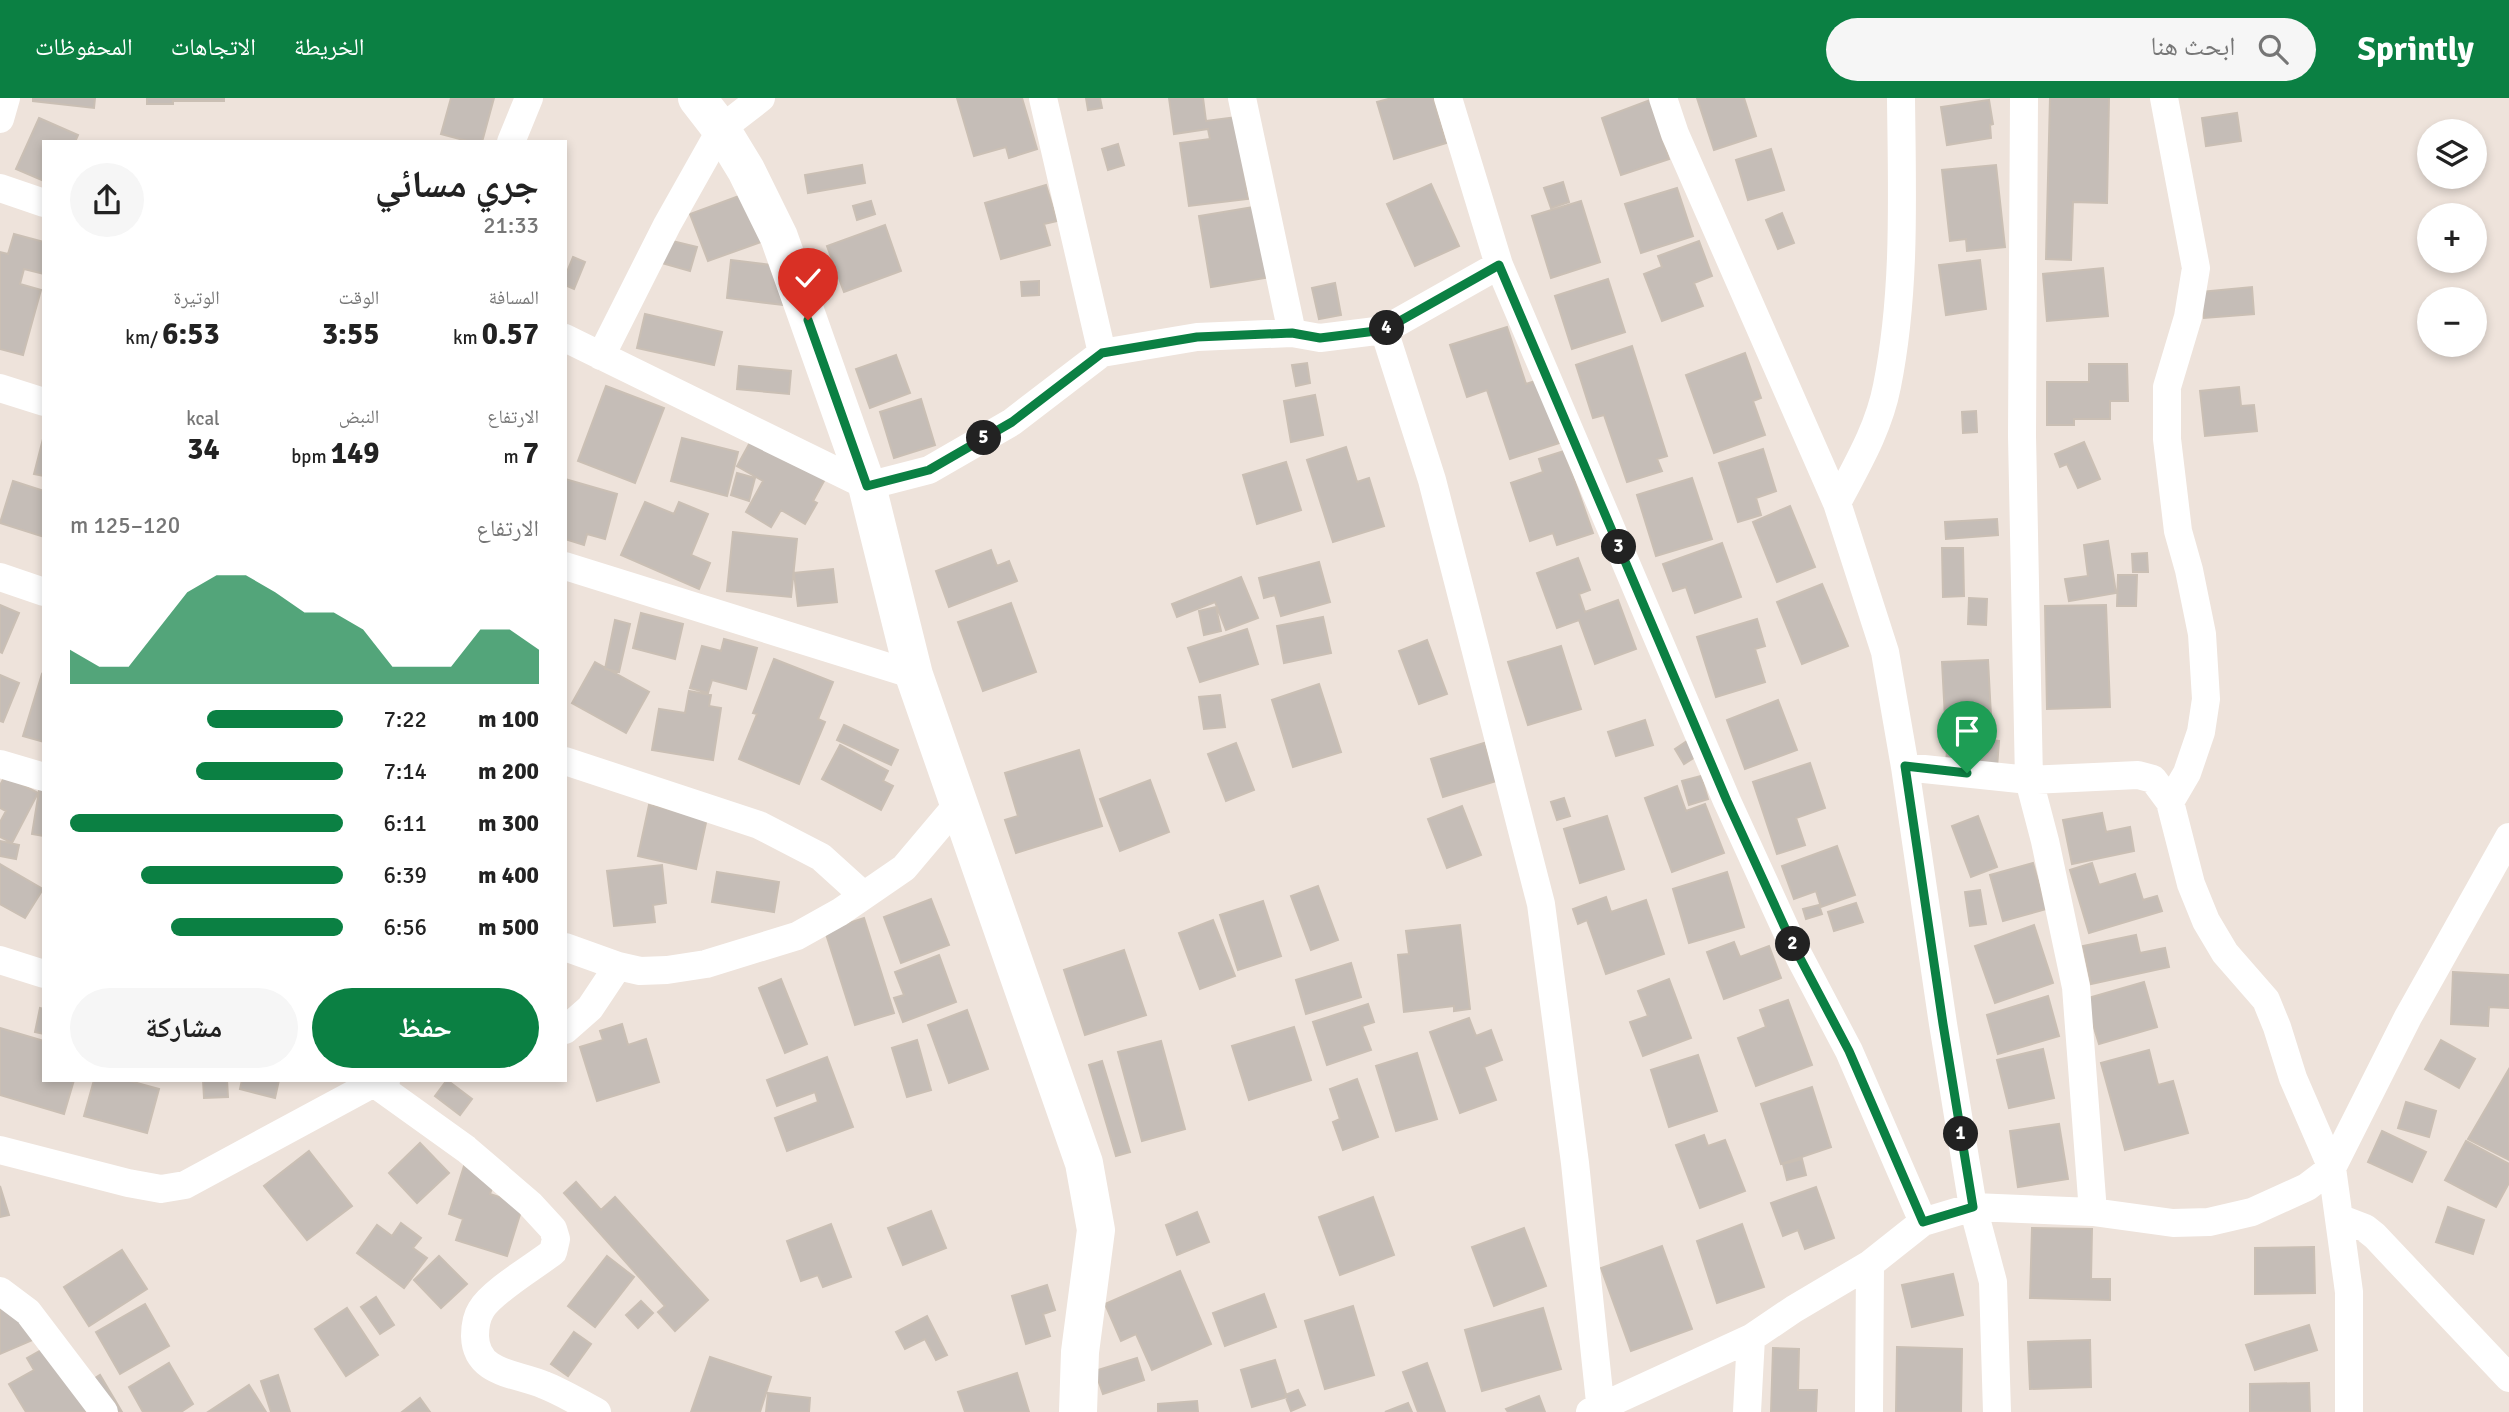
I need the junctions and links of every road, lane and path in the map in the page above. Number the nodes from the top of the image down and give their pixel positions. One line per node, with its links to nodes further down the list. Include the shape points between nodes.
1 (6, 98): 12 (street)
2 (529, 98): 14 (street)
3 (696, 98): 13 (street)
4 (761, 98): 13 (street)
5 (1043, 98): 21 (street)
6 (1242, 98): 19 (street)
7 (1448, 98): 17 (street)
8 (1663, 98): 26 (street)
9 (1901, 98): 26 (street, via 1898,309 1887,387 1870,440)
10 (2024, 98): 35 (street, via 2022,436)
11 (2164, 98): 36 (street, via 2196,268 2188,317 2167,387 2167,439 2178,531 2202,634 2206,699 2188,773)
12 (0, 119)
13 (721, 128): 22 (street); 25 (street, via 779,237)
14 (512, 140)
15 (0, 188): 16 (street)
16 (42, 203)
17 (1499, 265): 18 (street); 52 (street, via 1727,801 1791,941 1849,1051)
18 (1384, 330): 19 (street, via 1320,338); 57 (street, via 1432,480 1541,904 1574,1163)
19 (1292, 333): 21 (street, via 1197,337)
20 (567, 339): 22 (street)
21 (1102, 353): 25 (street, via 1012,422 929,470)
22 (601, 356): 25 (street)
23 (0, 388): 24 (street)
24 (42, 401)
25 (867, 486): 30 (street)
26 (1838, 503): 33 (street, via 1885,652)
27 (567, 567): 30 (street)
28 (0, 578): 29 (street)
29 (42, 591)
30 (914, 675): 37 (street)
31 (567, 762): 39 (street, via 759,825 821,857)
32 (0, 764): 34 (street)
33 (1905, 766): 35 (street); 49 (street)
34 (42, 776)
35 (2029, 780): 36 (street, via 2138,775 2153,779); 50 (street, via 2076,988)
36 (2170, 802): 48 (street, via 2191,884 2206,921 2225,953 2266,1000 2292,1078)
37 (958, 804): 39 (street, via 904,868); 60 (street, via 1084,1163 1096,1230 1080,1352)
38 (2509, 837): 48 (street, via 2408,1017)
39 (863, 895): 42 (street, via 797,936 706,964 640,971)
40 (567, 948): 42 (street)
41 (0, 960): 43 (street)
42 (618, 966): 44 (street, via 590,1008)
43 (42, 973)
44 (567, 1028)
45 (377, 1082): 47 (street, via 185,1185 161,1189 128,1183)
46 (380, 1082): 59 (street, via 467,1149 553,1229 553,1252 481,1309 475,1343 483,1360 495,1371 544,1385)
47 (0, 1150)
48 (2332, 1168): 50 (street, via 2307,1187 2263,1207 2209,1222 2173,1223); 51 (street)
49 (1973, 1207): 50 (street); 52 (street); 63 (street, via 1993,1282)
50 (2093, 1212)
51 (2339, 1218): 56 (street, via 2375,1236); 64 (street, via 2349,1292)
52 (1923, 1222): 53 (street)
53 (1870, 1264): 55 (street); 62 (street)
54 (0, 1291): 58 (street, via 28,1312)
55 (1751, 1338): 57 (street); 61 (street)
56 (2509, 1378)
57 (1597, 1411)
58 (104, 1412)
59 (597, 1412)
60 (1078, 1412)
61 (1747, 1412)
62 (1869, 1412)
63 (1997, 1412)
64 (2349, 1412)

